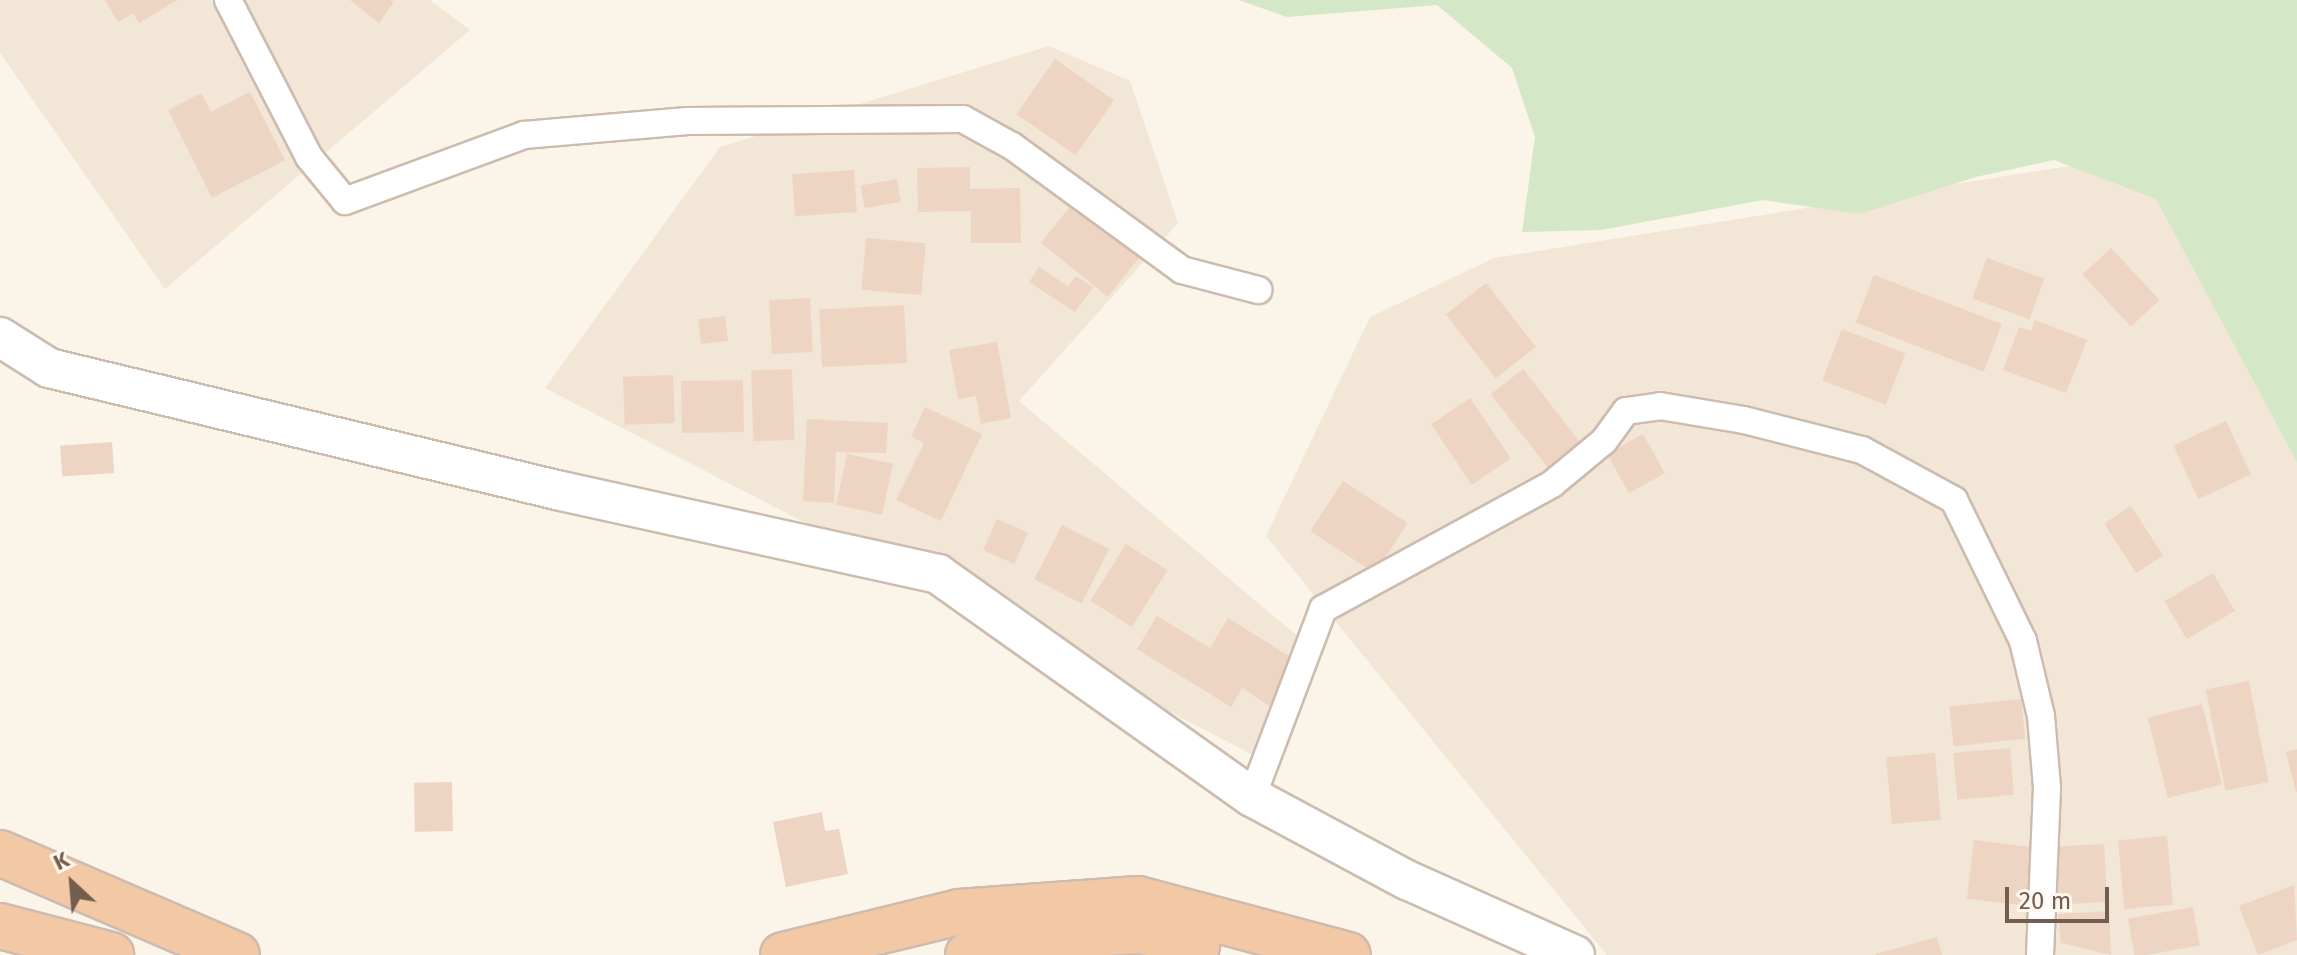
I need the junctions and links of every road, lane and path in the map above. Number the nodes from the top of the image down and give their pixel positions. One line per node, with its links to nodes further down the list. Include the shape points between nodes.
1 (228, 0): 2 (street, via 309,157 345,201 524,135 687,121 963,119 1012,146 1182,270)
2 (1258, 290)
3 (0, 337): 4 (main road, via 49,368 561,491 938,574)
4 (1252, 797): 14 (main road, via 1407,880); 15 (street, via 1323,609 1552,484 1604,441 1626,411 1660,406 1744,420 1862,450 1954,500 2023,641 2041,716 2047,788)
5 (0, 853): 9 (highway)
6 (0, 928): 7 (highway); 8 (highway)
7 (64, 955)
8 (111, 955)
9 (237, 955)
10 (783, 955): 13 (highway, via 959,912 1138,899)
11 (968, 955): 12 (highway, via 1069,935 1141,931)
12 (1229, 955)
13 (1348, 955)
14 (1575, 955)
15 (2040, 955)

